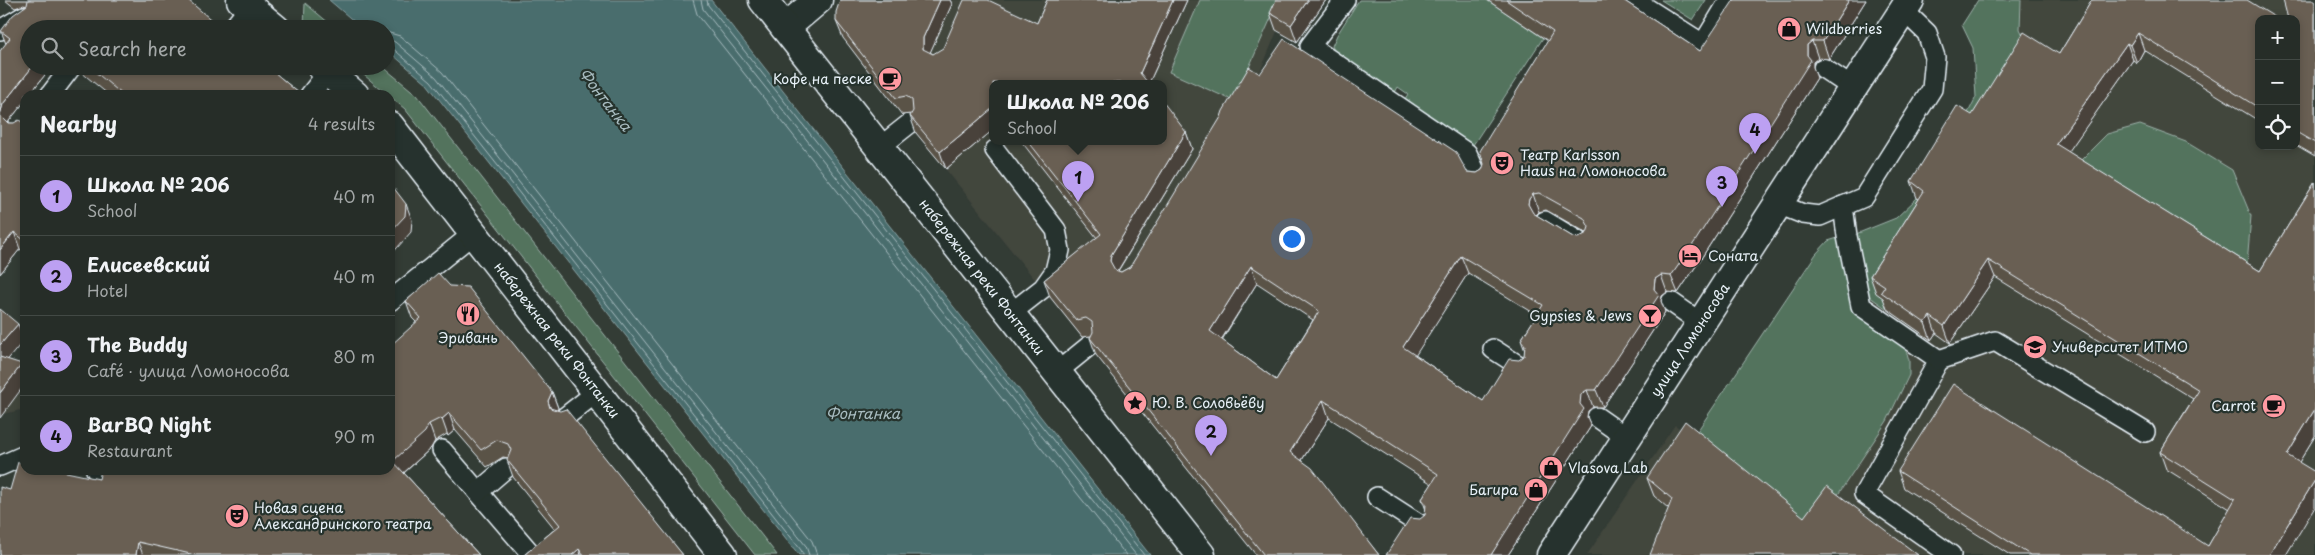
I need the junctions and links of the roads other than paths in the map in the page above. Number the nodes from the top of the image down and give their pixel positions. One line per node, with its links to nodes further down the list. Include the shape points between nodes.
1 (763, 0): 11 (main road, набережная реки Фонтанки)
2 (818, 0): 11 (main road)
3 (1346, 0): 25 (lane, via 1310,46 1467,153)
4 (1634, 0): 7 (lane, via 1703,44)
5 (245, 4): 9 (lane); 10 (main road)
6 (1906, 5): 17 (main road, улица Ломоносова); 27 (lane, via 1927,32 1935,57 1932,89 1864,197)
7 (1733, 7)
8 (24, 16): 12 (lane)
9 (237, 20)
10 (265, 20)
11 (785, 28): 23 (main road, набережная реки Фонтанки)
12 (0, 30)
13 (1823, 68): 17 (lane)
14 (65, 75): 18 (lane)
15 (322, 75): 19 (lane)
16 (332, 75): 20 (main road)
17 (1853, 88): 26 (main road, улица Ломоносова)
18 (54, 90)
19 (313, 90)
20 (349, 90)
21 (909, 124): 23 (lane)
22 (395, 132): 29 (main road, набережная реки Фонтанки)
23 (880, 147): 33 (main road, набережная реки Фонтанки)
24 (995, 150): 33 (lane, via 1056,230 1060,250 1055,271 1043,288)
25 (1479, 180)
26 (1778, 204): 27 (lane, via 1803,214 1820,216); 34 (main road, улица Ломоносова)
27 (1843, 206): 37 (lane, via 1860,306)
28 (1545, 221): 30 (lane)
29 (474, 232): 31 (lane); 40 (main road, набережная реки Фонтанки)
30 (1584, 244)
31 (395, 297)
32 (1672, 302): 34 (lane)
33 (1011, 313): 39 (main road, набережная реки Фонтанки)
34 (1701, 322): 44 (main road, улица Ломоносова)
35 (1089, 346): 39 (lane)
36 (1492, 349): 38 (lane)
37 (1939, 360): 43 (lane, via 1995,341); 56 (lane, via 1864,494)
38 (1521, 368)
39 (1057, 372): 54 (main road, набережная реки Фонтанки)
40 (597, 392): 41 (lane); 53 (main road, набережная реки Фонтанки)
41 (565, 417)
42 (1597, 417): 44 (lane)
43 (2145, 432)
44 (1627, 438): 55 (main road, улица Ломоносова)
45 (442, 450): 49 (lane)
46 (20, 457): 47 (lane)
47 (0, 466)
48 (506, 468): 49 (lane)
49 (478, 492): 52 (lane)
50 (1377, 497): 51 (lane)
51 (1422, 526)
52 (532, 555)
53 (723, 555)
54 (1201, 555)
55 (1551, 555)
56 (1951, 555)

